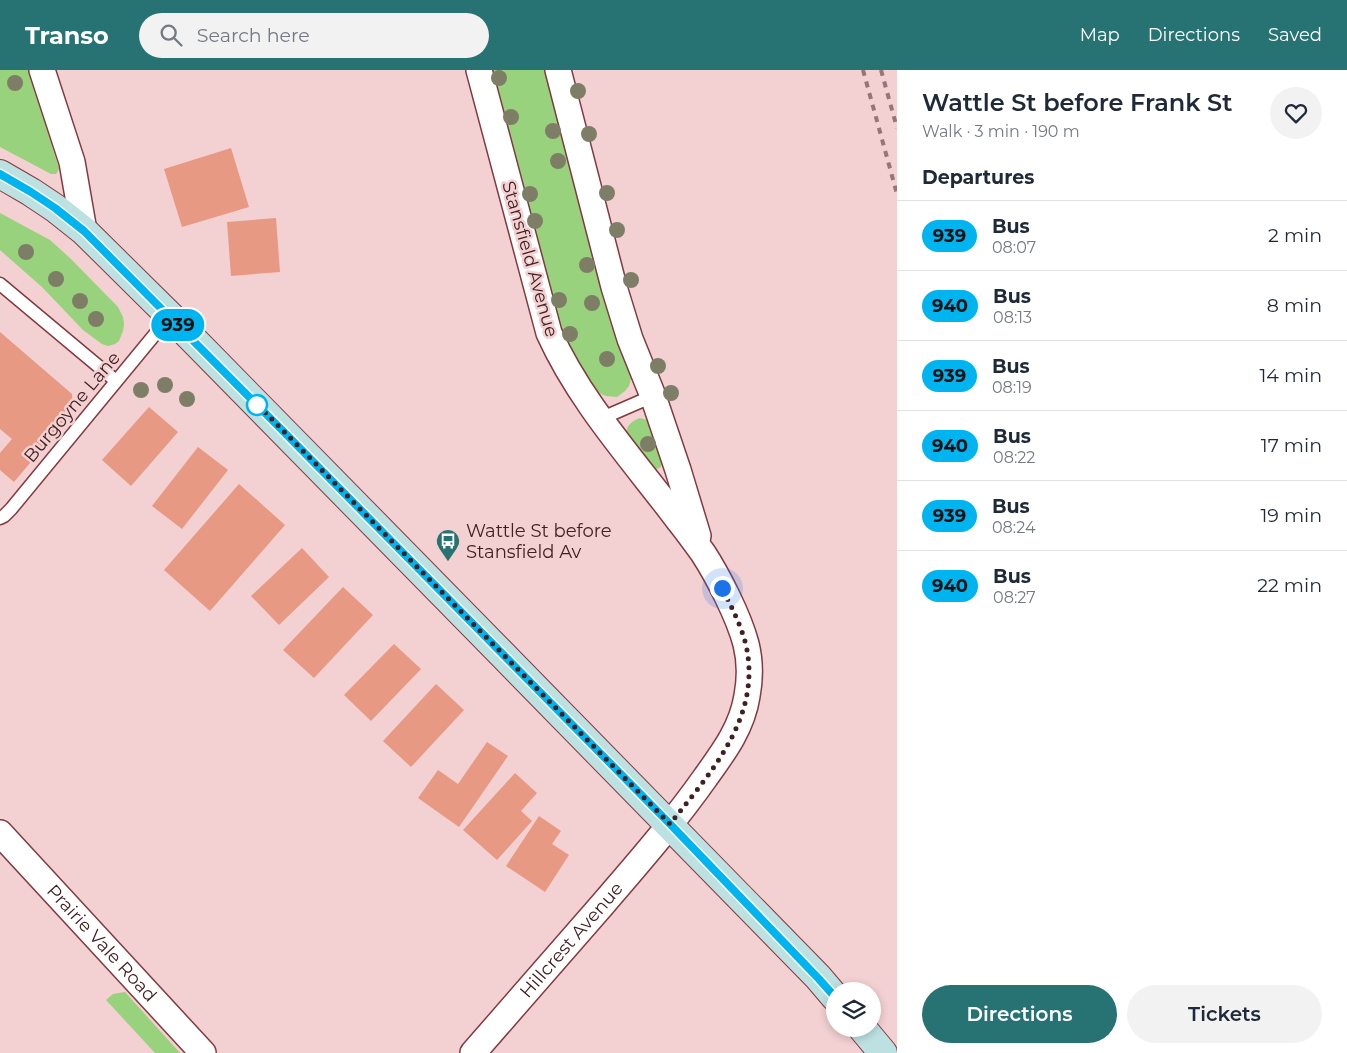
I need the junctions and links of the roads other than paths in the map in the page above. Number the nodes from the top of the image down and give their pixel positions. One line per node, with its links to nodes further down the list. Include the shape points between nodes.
1 (42, 70): 5 (street, via 72,162)
2 (478, 70): 10 (street, Stansfield Avenue, via 549,333 558,354)
3 (558, 70): 9 (street, Stansfield Avenue, via 614,287)
4 (0, 174): 5 (main road, via 55,208)
5 (84, 231): 7 (main road)
6 (0, 284): 8 (lane)
7 (170, 316): 8 (lane, Burgoyne Lane); 13 (main road)
8 (116, 381): 11 (lane, Burgoyne Lane)
9 (653, 396): 10 (lane); 12 (street, Stansfield Avenue)
10 (600, 419): 12 (street, Stansfield Avenue)
11 (0, 518)
12 (703, 553): 13 (street, Stansfield Avenue, via 746,644 747,697 737,728 722,755)
13 (670, 824): 15 (main road); 18 (street, Hillcrest Avenue)
14 (0, 833): 17 (street, Prairie Vale Road)
15 (826, 987)
16 (870, 1037): 19 (main road)
17 (204, 1053)
18 (473, 1053)
19 (883, 1053)

